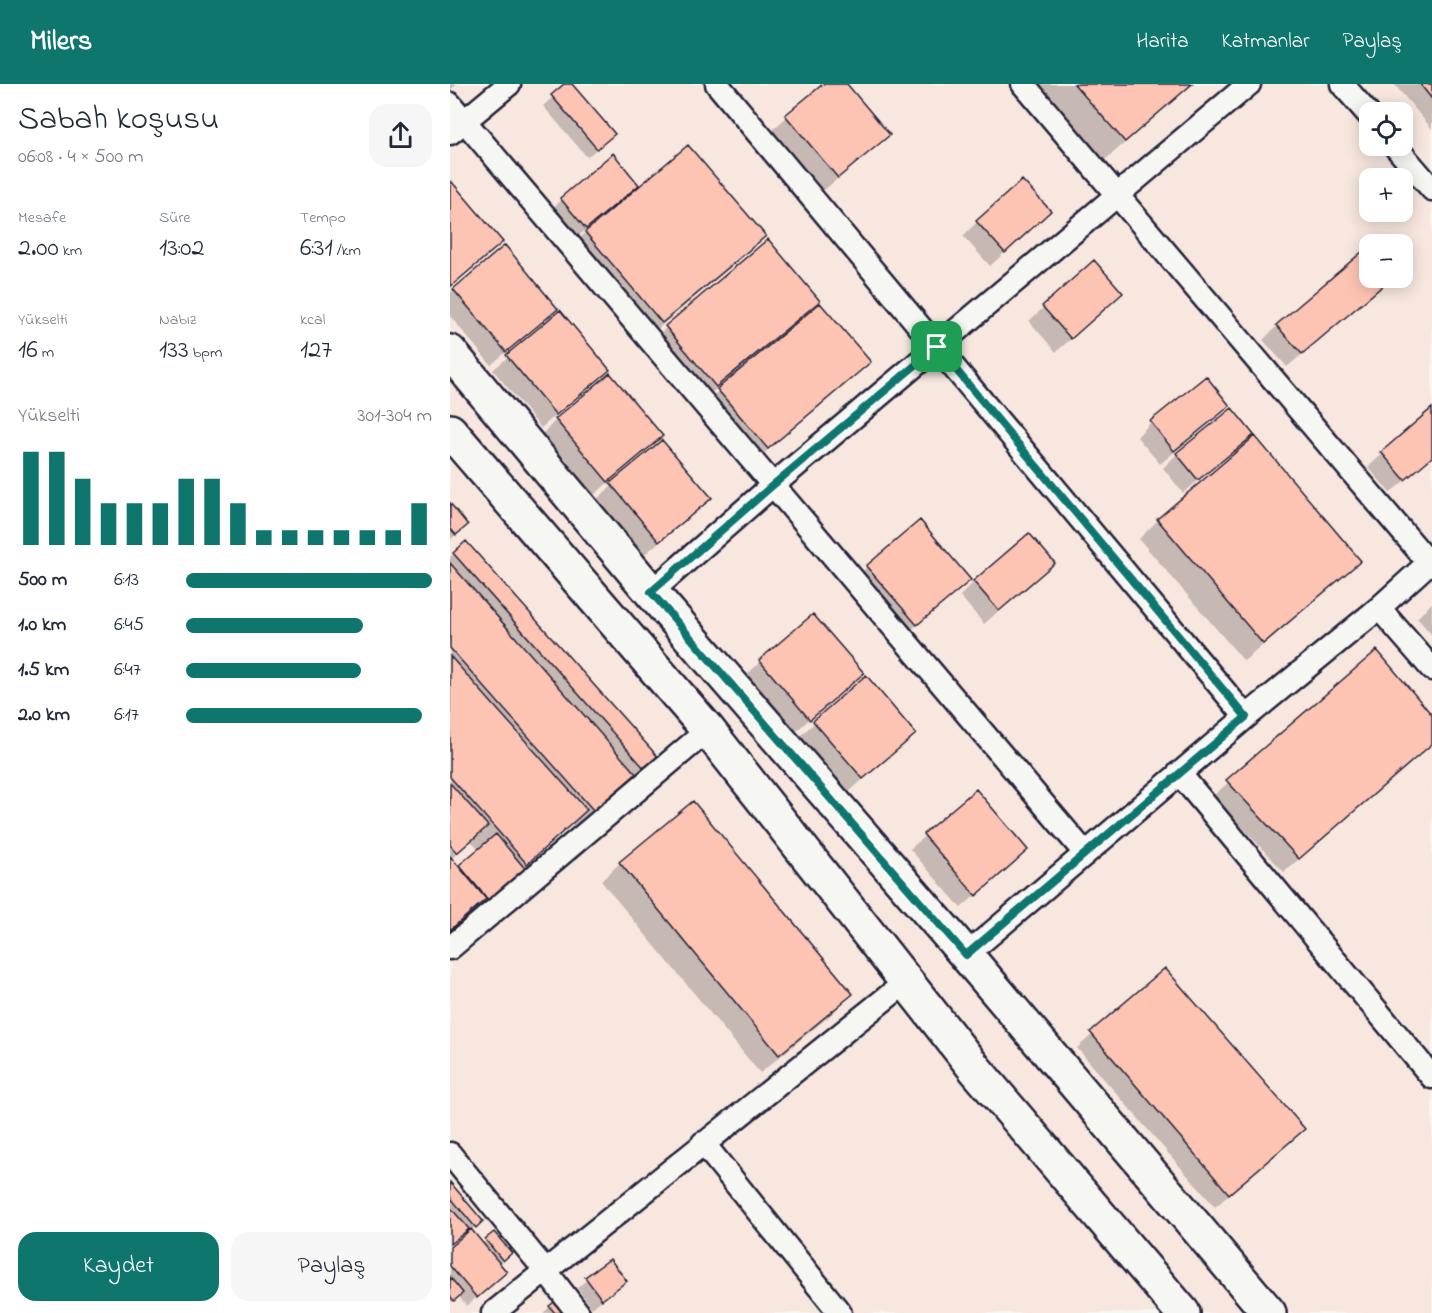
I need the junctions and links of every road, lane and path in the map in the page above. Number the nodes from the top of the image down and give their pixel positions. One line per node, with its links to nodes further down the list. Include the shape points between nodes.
1 (509, 84): 8 (street)
2 (717, 84): 12 (street)
3 (1023, 84): 11 (street)
4 (1249, 84): 11 (street)
5 (1342, 84): 6 (street)
6 (1359, 103)
7 (450, 104): 8 (street)
8 (457, 127): 15 (street)
9 (1404, 156): 10 (street)
10 (1432, 189)
11 (1117, 195): 12 (street); 16 (street)
12 (937, 347): 15 (street); 20 (street)
13 (450, 352): 17 (main road)
14 (450, 431): 21 (main road)
15 (773, 485): 17 (street); 23 (street)
16 (1430, 561): 18 (street)
17 (651, 592): 25 (main road)
18 (1379, 608): 19 (street); 20 (street)
19 (1432, 669)
20 (1246, 717): 22 (street)
21 (708, 730): 24 (street); 26 (main road)
22 (1179, 773): 23 (street); 27 (street)
23 (1084, 853): 25 (street)
24 (450, 948)
25 (966, 955): 35 (main road)
26 (906, 982): 28 (street); 34 (main road)
27 (1432, 1077)
28 (703, 1143): 30 (street); 33 (street)
29 (450, 1154): 30 (street)
30 (545, 1270): 31 (street); 32 (street)
31 (493, 1313)
32 (578, 1313)
33 (840, 1313)
34 (1183, 1313)
35 (1269, 1313)

